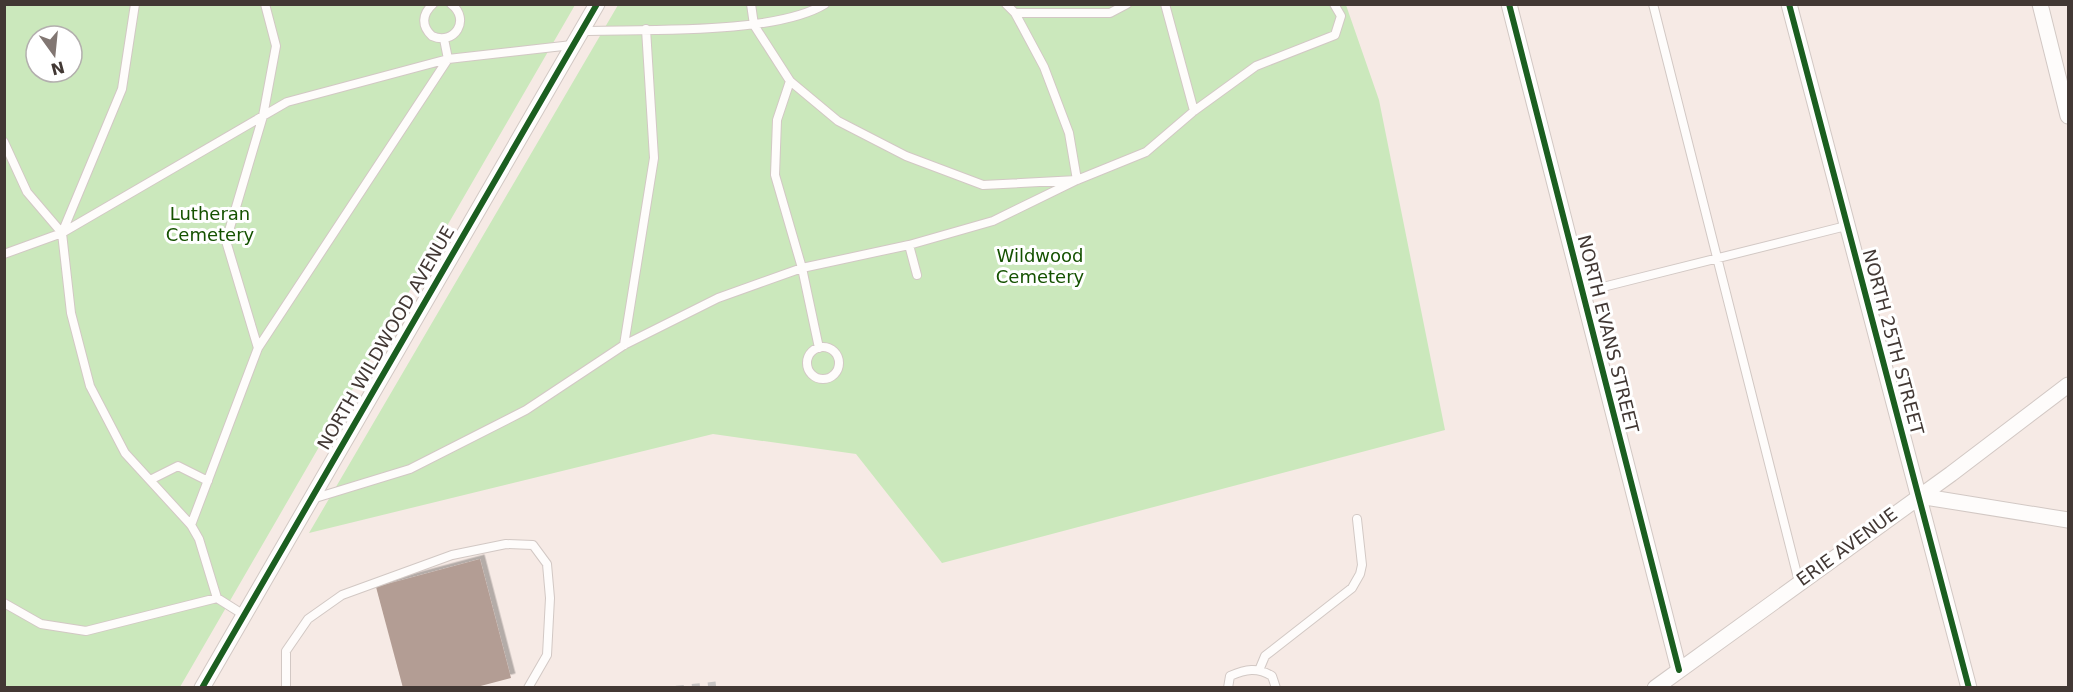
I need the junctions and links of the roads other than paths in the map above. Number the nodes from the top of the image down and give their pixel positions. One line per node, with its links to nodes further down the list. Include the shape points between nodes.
1 (135, 4): 29 (lane, via 122,89)
2 (265, 4): 24 (lane, via 276,46)
3 (434, 4): 20 (lane, via 425,14 425,26 432,36)
4 (451, 4): 20 (lane, via 459,12 461,24 455,34)
5 (597, 4): 19 (street, NORTH WILDWOOD AVENUE)
6 (751, 4): 17 (lane)
7 (825, 4): 17 (lane, via 812,12)
8 (1006, 4): 16 (lane)
9 (1127, 4): 16 (lane, via 1110,13)
10 (1165, 4): 23 (lane)
11 (1334, 4): 23 (lane, via 1341,16 1335,35 1256,66)
12 (1509, 4): 35 (street, NORTH EVANS STREET)
13 (1653, 4): 32 (lane)
14 (1789, 4): 28 (street, NORTH 25TH STREET)
15 (2040, 4): 25 (street)
16 (1015, 13): 27 (lane, via 1044,67 1069,134)
17 (754, 25): 18 (lane); 22 (lane)
18 (646, 29): 19 (lane); 36 (lane, via 654,158)
19 (577, 38): 21 (lane); 43 (street, NORTH WILDWOOD AVENUE)
20 (444, 39): 21 (lane)
21 (448, 59): 24 (lane, via 287,102); 37 (lane)
22 (790, 81): 27 (lane, via 838,121 906,156 983,185); 33 (lane, via 777,120 775,175)
23 (1194, 111): 27 (lane, via 1146,152)
24 (263, 116): 29 (lane); 37 (lane, via 226,241)
25 (2068, 116)
26 (4, 142): 29 (lane, via 27,192)
27 (1077, 180): 30 (lane, via 993,221)
28 (1846, 226): 32 (lane); 42 (street, NORTH 25TH STREET)
29 (62, 233): 31 (lane); 40 (lane, via 71,313 90,386 125,453)
30 (909, 245): 33 (lane); 34 (lane)
31 (4, 255)
32 (1718, 258): 35 (lane); 47 (lane)
33 (802, 268): 36 (lane, via 718,298); 38 (lane)
34 (917, 275)
35 (1582, 292): 52 (street, NORTH EVANS STREET)
36 (624, 345): 43 (lane, via 526,410 410,469)
37 (258, 348): 41 (lane)
38 (819, 348): 38 (lane, via 810,353 807,363 813,376 824,380 837,372 839,361 834,352)
39 (2068, 385): 42 (street, ERIE AVENUE)
40 (150, 480): 41 (lane, via 178,466); 46 (lane)
41 (208, 481): 46 (lane)
42 (1919, 496): 45 (street); 47 (street, ERIE AVENUE); 59 (street, NORTH 25TH STREET)
43 (311, 499): 50 (street, NORTH WILDWOOD AVENUE)
44 (1357, 519): 51 (lane, via 1362,565 1352,588 1265,656)
45 (2068, 520)
46 (191, 525): 48 (lane)
47 (1799, 582): 52 (street, ERIE AVENUE)
48 (217, 598): 49 (lane, via 86,631 41,624); 50 (lane)
49 (4, 603)
50 (244, 615): 53 (street, NORTH WILDWOOD AVENUE)
51 (1260, 668): 56 (lane, via 1230,676); 57 (lane, via 1272,676)
52 (1678, 670): 58 (street, ERIE AVENUE)
53 (202, 687)
54 (286, 687): 55 (lane, via 286,651 308,619 342,595 452,555 506,544 532,545 547,564 547,654)
55 (528, 687)
56 (1228, 687)
57 (1276, 687)
58 (1655, 687)
59 (1969, 687)

